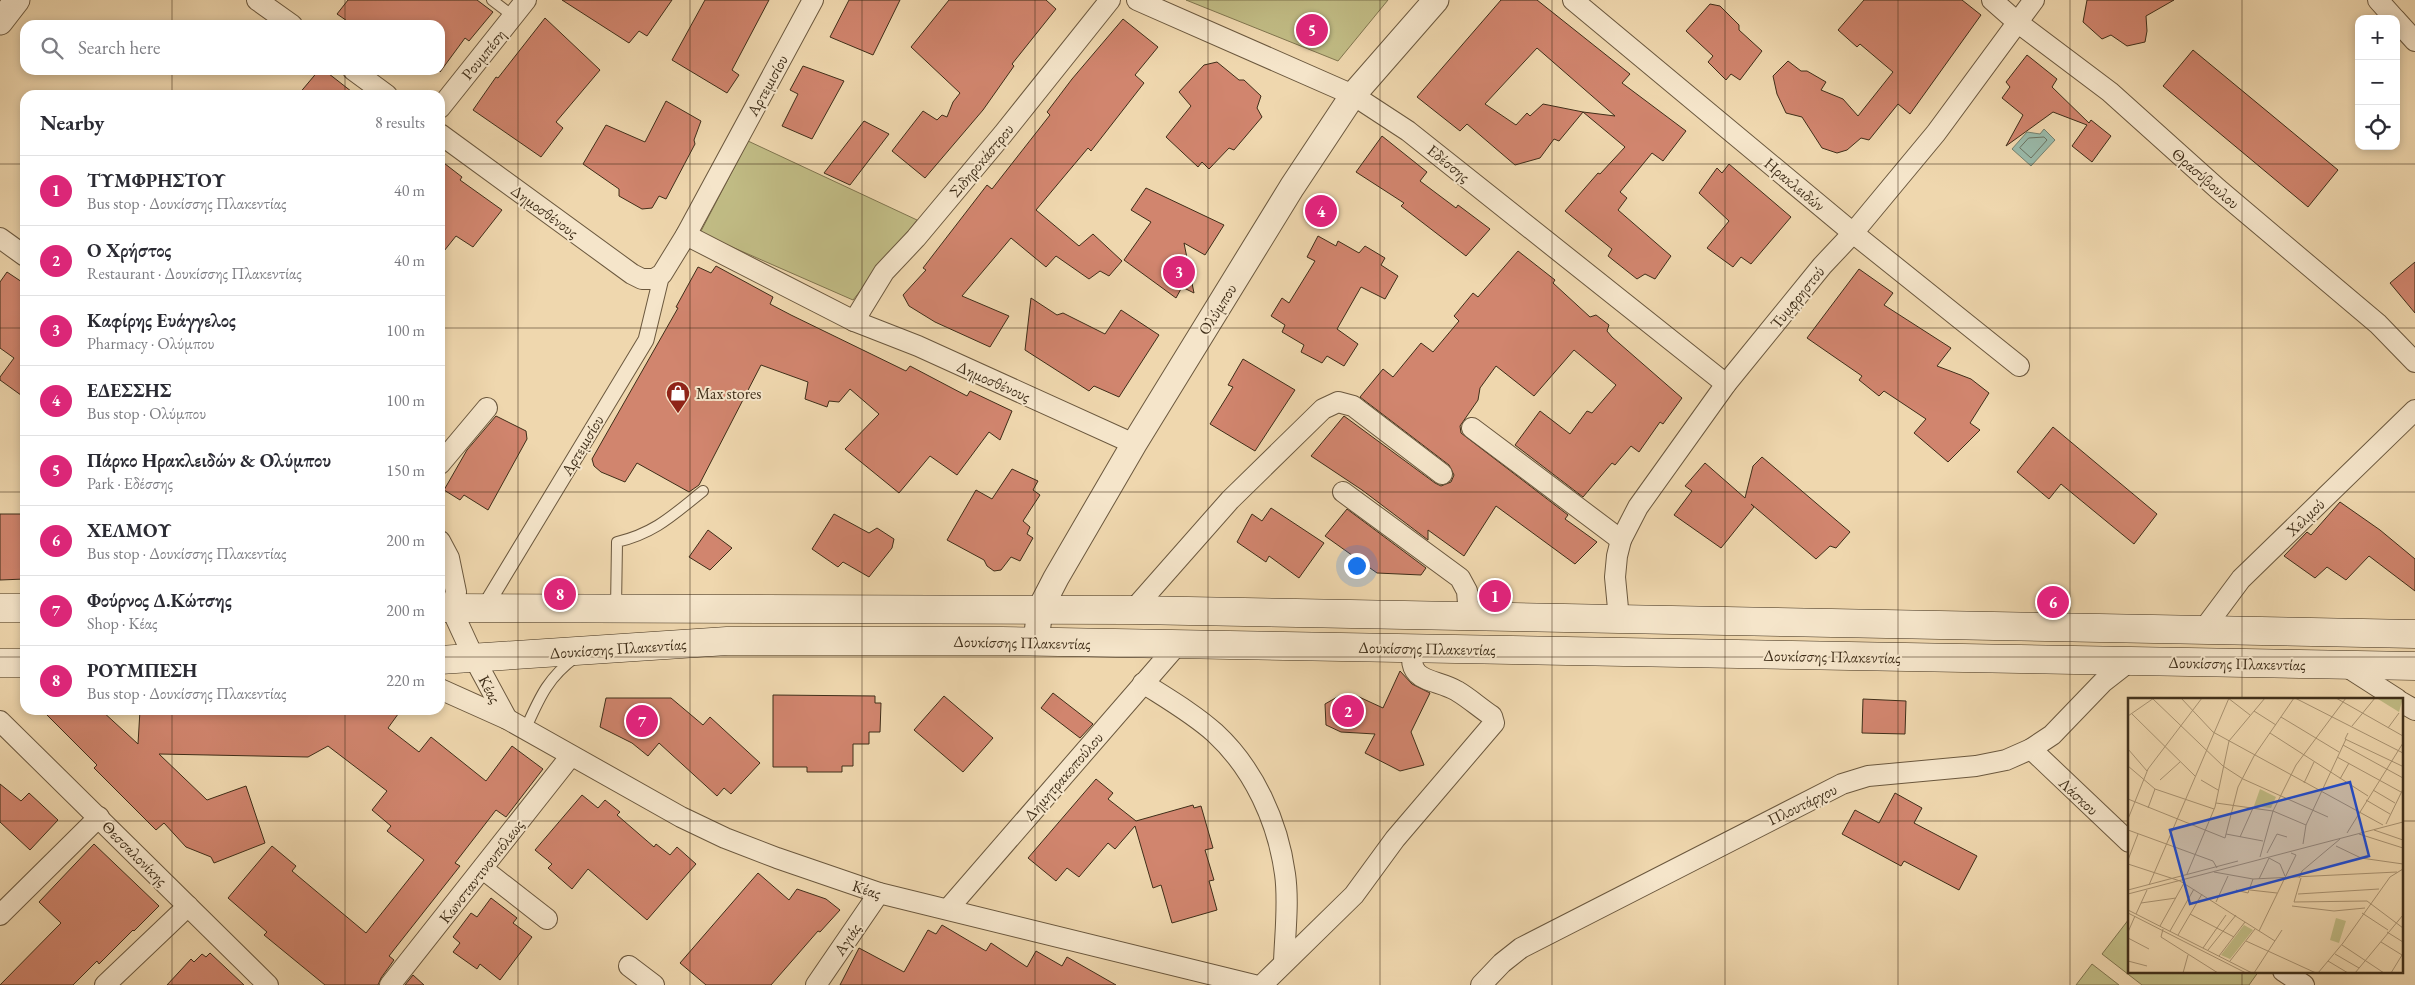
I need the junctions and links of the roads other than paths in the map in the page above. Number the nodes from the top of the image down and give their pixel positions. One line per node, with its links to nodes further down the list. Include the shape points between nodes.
1 (17, 0): 16 (street)
2 (257, 0): 15 (street)
3 (492, 0): 14 (lane)
4 (526, 0): 14 (street, Ρουμπέση)
5 (813, 0): 26 (street, Αρτεμισίου)
6 (1110, 0): 30 (street, Σιδηροκάστρου, via 990,149 884,272)
7 (1137, 0): 22 (street, Εδέσσης)
8 (1436, 0): 22 (street, Ολύμπου)
9 (1573, 0): 25 (street, Ηρακλειδών)
10 (1992, 0): 17 (street, Θρασύβουλου)
11 (2034, 0): 17 (street, Τυμφρηστού)
12 (2378, 0): 13 (street)
13 (2392, 15)
14 (513, 16): 23 (street, Ρουμπέση)
15 (285, 20)
16 (0, 22)
17 (2017, 22): 25 (street, Τυμφρηστού, via 1936,133); 31 (street, Θρασύβουλου, via 2110,92 2218,189 2378,324)
18 (2400, 24): 19 (street)
19 (2415, 41)
20 (360, 75): 21 (street)
21 (380, 90)
22 (1353, 95): 33 (street, Εδέσσης, via 1408,130); 37 (street, Ολύμπου, via 1292,187)
23 (445, 102)
24 (445, 138): 29 (street, Δημοσθένους, via 632,274 642,279)
25 (1853, 233): 32 (street, Ηρακλειδών); 33 (street, Τυμφρηστού)
26 (686, 236): 29 (street, Αρτεμισίου); 30 (street, Δημοσθένους)
27 (0, 238): 28 (street)
28 (20, 252)
29 (658, 276): 47 (street, Αρτεμισίου, via 646,340)
30 (854, 321): 37 (street, Δημοσθένους, via 918,346)
31 (2415, 362)
32 (2019, 366)
33 (1726, 384): 42 (street, Τυμφρηστού, via 1638,507)
34 (487, 408): 38 (street)
35 (2415, 410): 53 (street, Χελμού, via 2241,579)
36 (1472, 428): 42 (street)
37 (1134, 444): 49 (street, Ολύμπου)
38 (445, 458)
39 (1442, 474): 50 (street, via 1352,406 1345,402 1331,404 1283,446 1230,500)
40 (703, 491): 48 (lane, via 655,528 639,537 617,542)
41 (1343, 492): 51 (street, via 1460,578 1467,591)
42 (1621, 540): 52 (street, Τυμφρηστού, via 1616,577)
43 (445, 549): 46 (street, via 456,592)
44 (0, 608): 45 (main road)
45 (20, 608)
46 (445, 608): 47 (main road, Δουκίσσης Πλακεντίας); 59 (street, Κέας)
47 (484, 608): 48 (main road, Δουκίσσης Πλακεντίας)
48 (616, 609): 49 (main road, Δουκίσσης Πλακεντίας)
49 (1040, 609): 50 (main road, Δουκίσσης Πλακεντίας); 55 (street, Ολύμπου)
50 (1133, 610): 51 (main road, Δουκίσσης Πλακεντίας)
51 (1469, 616): 52 (main road, Δουκίσσης Πλακεντίας)
52 (1619, 619): 53 (main road, Δουκίσσης Πλακεντίας)
53 (2202, 630): 54 (main road, Δουκίσσης Πλακεντίας)
54 (2415, 634)
55 (1036, 641): 56 (main road, Δουκίσσης Πλακεντίας); 58 (main road, Δουκίσσης Πλακεντίας, via 727,641)
56 (1178, 644): 57 (main road, Δουκίσσης Πλακεντίας); 66 (street, Δημητρακοπούλου)
57 (1421, 648): 61 (main road, Δουκίσσης Πλακεντίας); 84 (street, via 1413,648 1412,658 1419,675 1456,690 1492,716 1494,723 1396,839 1354,895)
58 (585, 650): 59 (main road, Δουκίσσης Πλακεντίας); 73 (lane, via 555,675 544,689)
59 (474, 658): 60 (main road, Δουκίσσης Πλακεντίας); 71 (street, Κέας)
60 (445, 660)
61 (2130, 661): 64 (main road, Δουκίσσης Πλακεντίας); 74 (street, Πλουτάρχου, via 2103,682 2052,735)
62 (0, 663): 63 (main road)
63 (20, 663)
64 (2344, 665): 65 (main road, Δουκίσσης Πλακεντίας); 68 (street)
65 (2415, 666)
66 (1143, 683): 81 (street, Δημητρακοπούλου); 84 (street, via 1215,734 1258,788 1280,842 1286,876)
67 (445, 692): 71 (street, Κέας)
68 (2395, 698)
69 (2402, 703): 70 (street)
70 (2415, 710)
71 (507, 719): 73 (street, Κέας)
72 (0, 722): 76 (street, Θεσσαλονίκης)
73 (526, 730): 75 (street, Κέας)
74 (2031, 749): 77 (street, Λάσκου); 94 (street, Πλουτάρχου, via 2006,760 1976,766 1868,776 1842,784 1521,948)
75 (570, 757): 78 (street, Κωνσταντινουπόλεως); 79 (street, Κέας, via 725,838)
76 (99, 817): 80 (street, Θεσσαλονίκης); 82 (street)
77 (2128, 841)
78 (483, 869): 83 (street); 89 (street, Κωνσταντινουπόλεως)
79 (878, 893): 81 (street, Κέας); 91 (street, Αγιάς)
80 (188, 906): 87 (street); 88 (street, Θεσσαλονίκης)
81 (948, 909): 92 (street, Κέας)
82 (0, 915)
83 (547, 919)
84 (1284, 962): 93 (street)
85 (629, 966): 90 (street)
86 (2285, 972): 95 (street)
87 (105, 985)
88 (268, 985)
89 (390, 985)
90 (654, 985)
91 (816, 985)
92 (1254, 985)
93 (1262, 985)
94 (1481, 985)
95 (2304, 985)

